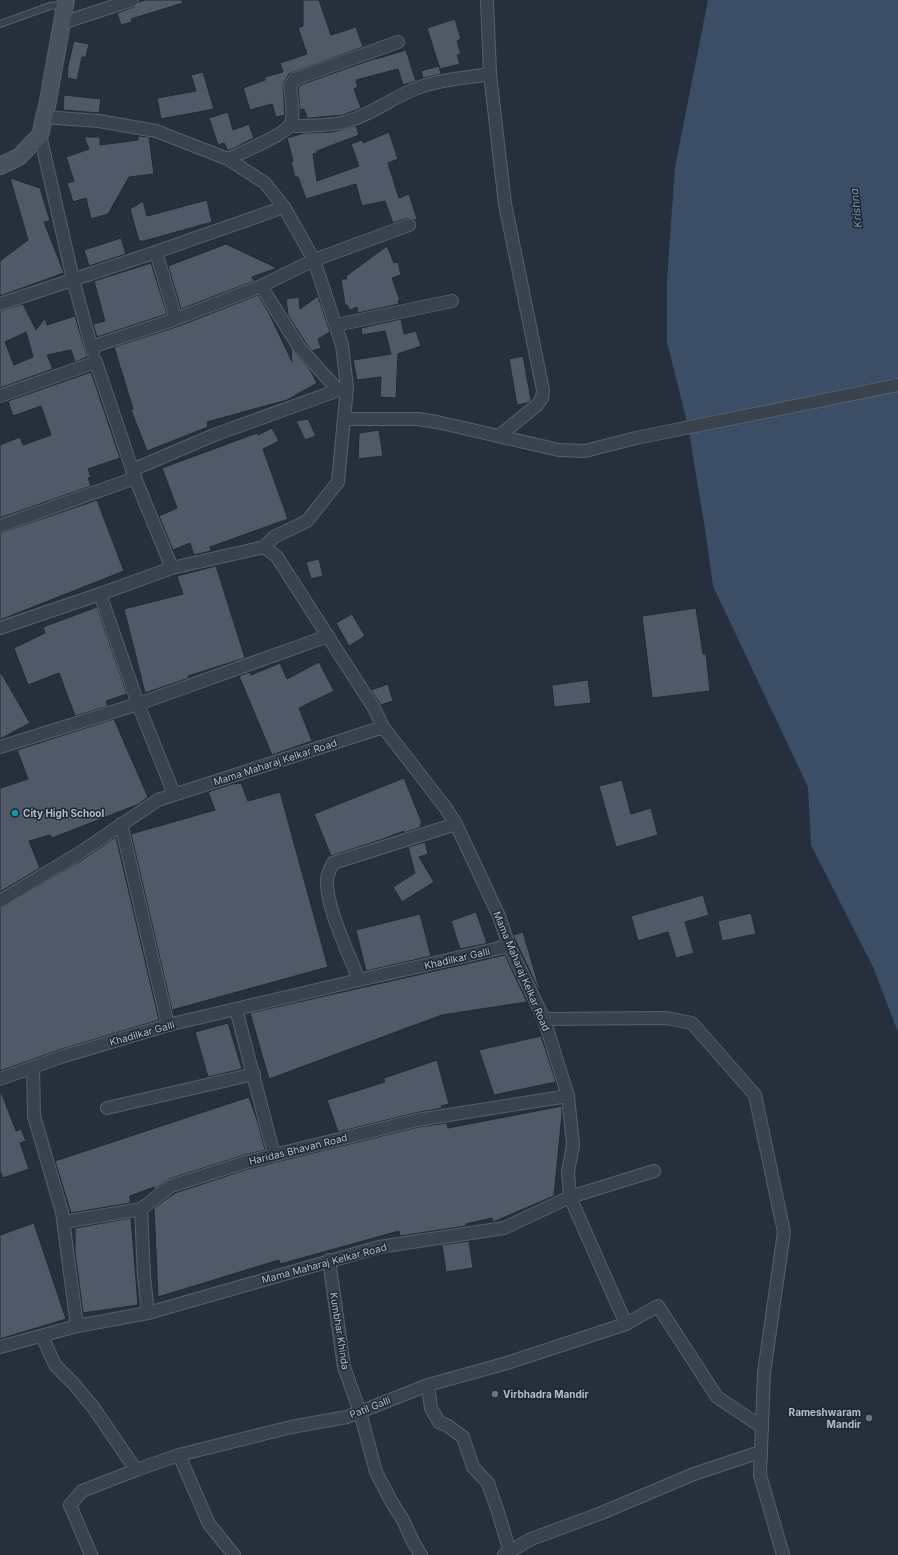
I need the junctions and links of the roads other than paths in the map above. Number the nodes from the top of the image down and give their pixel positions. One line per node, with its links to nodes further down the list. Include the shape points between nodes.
1 (132, 0): 4 (street)
2 (487, 0): 7 (street)
3 (66, 2): 4 (street); 5 (lane)
4 (62, 23): 8 (street)
5 (0, 24)
6 (398, 42): 9 (street, via 295,79 290,86)
7 (490, 74): 9 (street, via 423,86 346,122); 29 (street, via 505,204 543,390 542,398 537,405)
8 (44, 117): 10 (street); 11 (street, via 99,121 156,132)
9 (290, 126): 11 (street)
10 (40, 135): 12 (street, via 18,157); 17 (street)
11 (228, 159): 13 (street, via 265,184)
12 (0, 166)
13 (284, 207): 15 (street); 16 (street)
14 (409, 225): 16 (street)
15 (156, 252): 17 (street); 21 (street)
16 (314, 260): 18 (street); 22 (street)
17 (73, 279): 20 (street); 23 (street)
18 (261, 286): 21 (street); 26 (street, via 299,347)
19 (452, 301): 22 (street)
20 (0, 304)
21 (176, 319): 23 (street)
22 (336, 325): 26 (street, via 342,345)
23 (91, 347): 24 (street)
24 (96, 362): 27 (street); 30 (street)
25 (898, 385): 29 (street, via 636,438 584,451 559,450)
26 (343, 388): 28 (street); 30 (street, via 214,435)
27 (0, 396)
28 (345, 419): 29 (street, via 418,419); 32 (street, via 338,482 307,521 274,537)
29 (499, 436)
30 (133, 474): 31 (street); 33 (street)
31 (0, 526)
32 (264, 547): 33 (street); 36 (street, via 277,557)
33 (172, 568): 34 (street)
34 (100, 594): 35 (street); 37 (street)
35 (0, 628)
36 (328, 636): 37 (street); 38 (street)
37 (138, 704): 39 (street); 40 (street)
38 (384, 727): 40 (street, Mama Maharaj Kelkar Road); 42 (street, Mama Maharaj Kelkar Road)
39 (0, 747)
40 (174, 794): 41 (street, Mama Maharaj Kelkar Road, via 152,804)
41 (122, 824): 43 (street, Mama Maharaj Kelkar Road); 48 (street)
42 (456, 824): 44 (street, Mama Maharaj Kelkar Road, via 499,916); 45 (street, via 333,864 327,882 331,906)
43 (0, 901)
44 (509, 946): 45 (street, Khadilkar Galli); 47 (street, Mama Maharaj Kelkar Road)
45 (359, 980): 46 (street, Khadilkar Galli)
46 (236, 1009): 48 (street, Khadilkar Galli); 50 (street)
47 (544, 1020): 52 (street, Mama Maharaj Kelkar Road); 67 (street, via 666,1018 692,1023 755,1095 784,1232 764,1373)
48 (168, 1025): 49 (street, Khadilkar Galli)
49 (33, 1067): 51 (street, Khadilkar Galli); 58 (street, via 34,1116)
50 (254, 1074): 53 (street); 54 (street)
51 (0, 1079)
52 (568, 1096): 54 (street, Haridas Bhavan Road, via 417,1120); 56 (street, Mama Maharaj Kelkar Road, via 574,1145 568,1172)
53 (107, 1108)
54 (274, 1155): 57 (street, Haridas Bhavan Road, via 171,1186)
55 (654, 1171): 56 (street)
56 (570, 1197): 59 (street, Mama Maharaj Kelkar Road, via 504,1228 379,1247); 61 (street)
57 (141, 1209): 58 (street); 60 (street)
58 (64, 1222): 62 (street)
59 (329, 1260): 60 (street, Mama Maharaj Kelkar Road); 66 (street, Kumbhar Khinda, via 344,1367)
60 (148, 1313): 62 (street, Mama Maharaj Kelkar Road)
61 (626, 1324): 65 (street, Patil Galli, via 507,1363); 67 (street, Patil Galli, via 658,1306 717,1397)
62 (77, 1326): 63 (street, Mama Maharaj Kelkar Road)
63 (42, 1336): 64 (street, Mama Maharaj Kelkar Road); 70 (street, via 55,1365 93,1407)
64 (0, 1347)
65 (428, 1384): 66 (street, Patil Galli); 71 (street, via 431,1408 439,1422 463,1437 473,1467 488,1483 498,1512)
66 (360, 1412): 68 (street, Patil Galli); 74 (street, Kumbhar Khinda, via 376,1472)
67 (762, 1427): 69 (street)
68 (179, 1455): 70 (street, Patil Galli); 73 (street, via 209,1524)
69 (761, 1456): 71 (street, via 754,1454 694,1474 531,1540); 75 (street, via 760,1475)
70 (136, 1470): 72 (street, Patil Galli, via 82,1491 70,1505)
71 (507, 1553)
72 (91, 1555)
73 (234, 1555)
74 (421, 1555)
75 (783, 1555)

